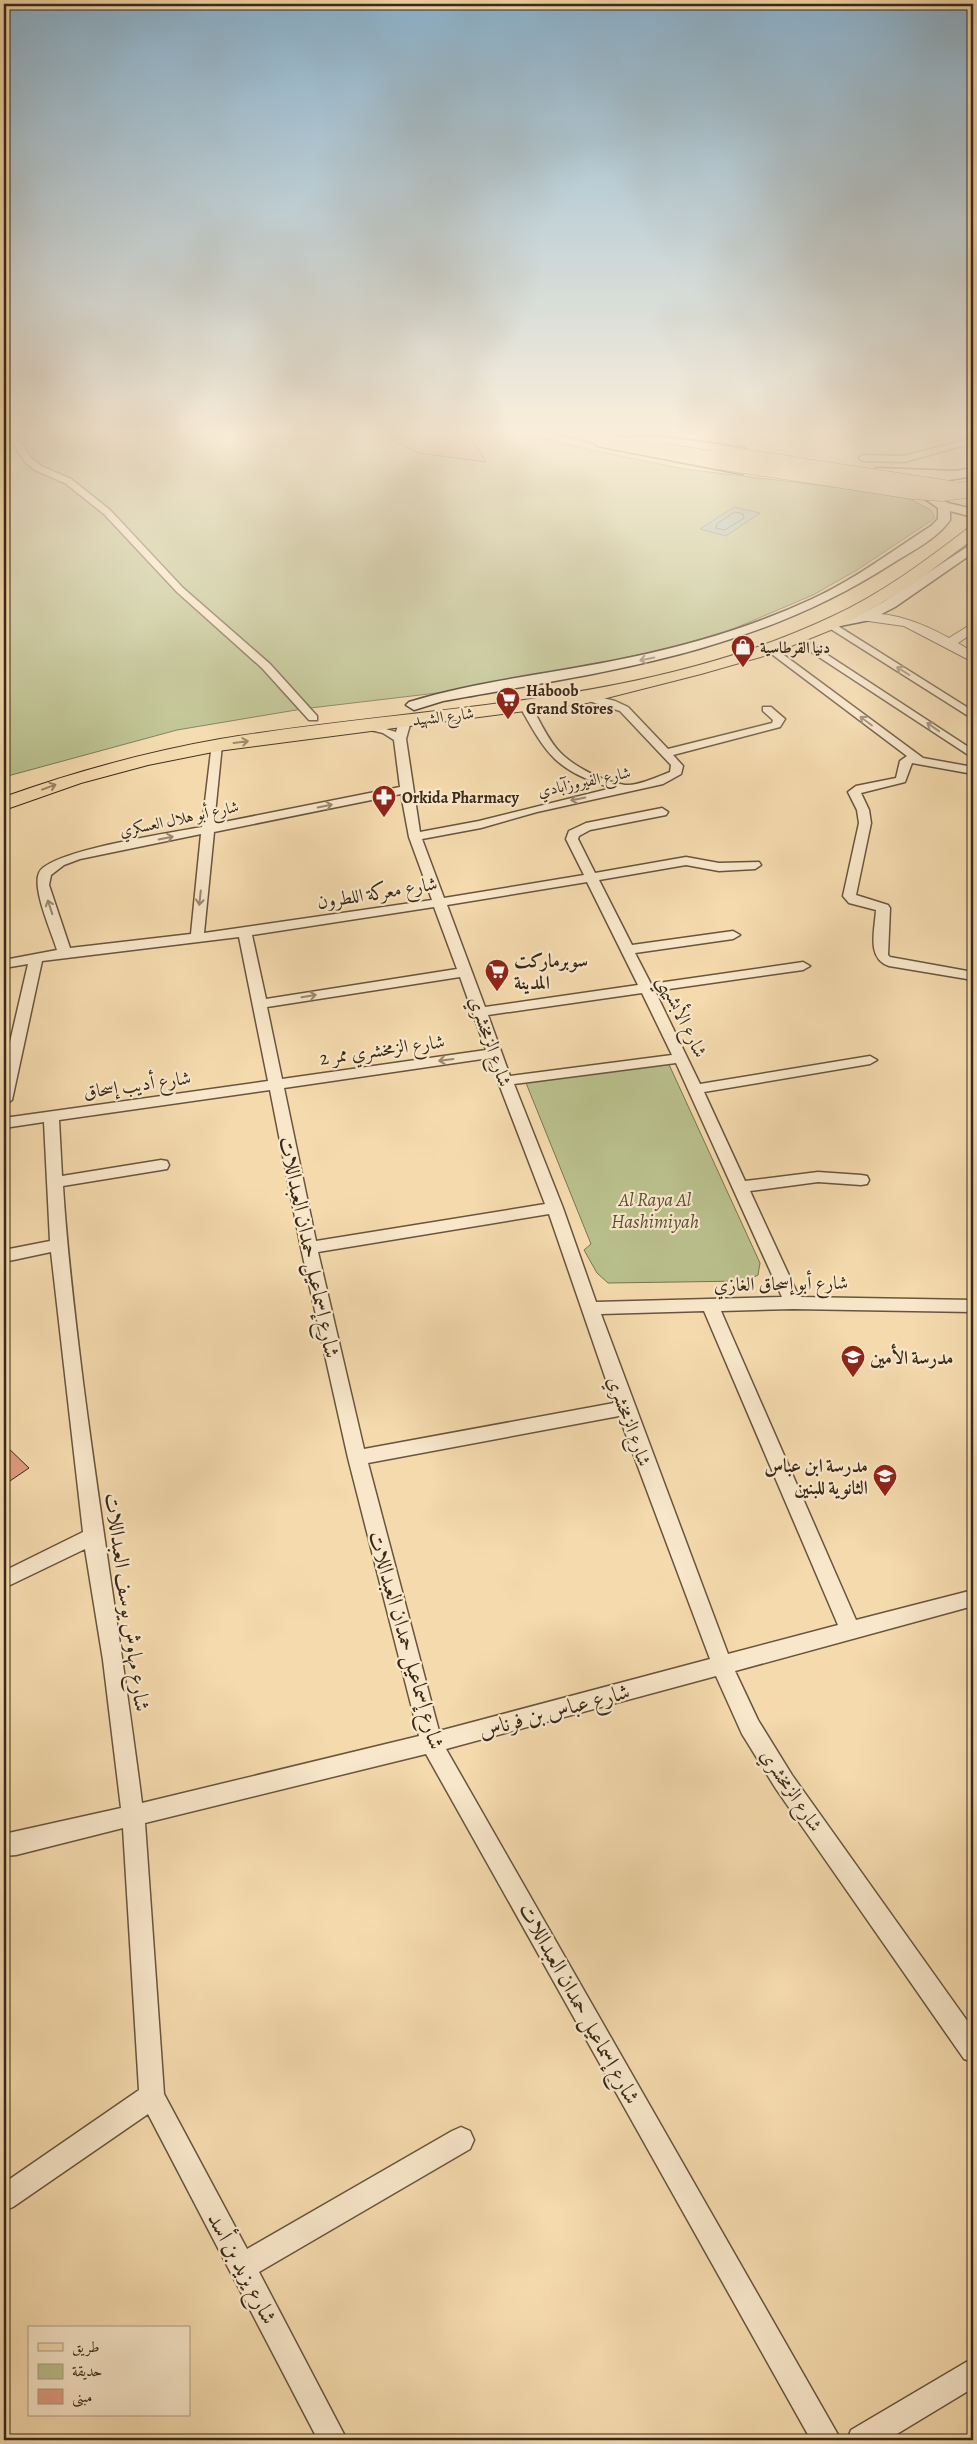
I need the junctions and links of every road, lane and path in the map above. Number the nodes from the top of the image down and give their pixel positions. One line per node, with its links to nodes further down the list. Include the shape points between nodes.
1 (137, 544): 24 (street, via 180,590 266,666)
2 (912, 544): 22 (main road, one-way to 22, via 837,591 750,629 690,649 619,665 440,697)
3 (942, 544): 8 (highway)
4 (945, 544): 16 (highway, شارع الشهيد, via 899,577 847,607 776,635)
5 (957, 544): 8 (highway, شارع الشهيد, via 861,610)
6 (973, 547): 7 (main road)
7 (890, 604): 9 (main road); 10 (street)
8 (830, 616): 9 (main road); 12 (highway, شارع الشهيد); 16 (highway); 23 (street, one-way to 8)
9 (865, 617): 10 (street)
10 (909, 622): 13 (street)
11 (973, 627): 13 (street)
12 (797, 638): 14 (highway, شارع الشهيد); 29 (street, one-way to 12)
13 (950, 643): 15 (street)
14 (770, 648): 17 (highway, شارع الشهيد); 30 (street, one-way to 14)
15 (973, 658)
16 (666, 666): 22 (highway, شارع الشهيد)
17 (634, 687): 18 (highway, شارع الشهيد); 20 (street, via 626,695)
18 (587, 697): 19 (highway, شارع الشهيد); 20 (street, شارع الفيروزآبادي)
19 (525, 705): 22 (highway, شارع الشهيد); 34 (street, via 552,750 566,764 589,777)
20 (624, 709): 28 (street, شارع الفيروزآبادي)
21 (767, 709): 28 (street, via 779,719 776,726)
22 (409, 713): 24 (highway, شارع الشهيد); 25 (highway, شارع الشهيد); 26 (street, شارع الزمخشري)
23 (973, 716)
24 (312, 718): 32 (highway, شارع الشهيد, via 211,731 150,743)
25 (366, 726): 26 (street, via 387,731); 27 (highway, شارع الشهيد, one-way to 25)
26 (400, 739): 33 (street, شارع الزمخشري)
27 (216, 745): 35 (highway, شارع الشهيد, one-way to 27, via 84,775); 37 (street)
28 (666, 753): 34 (street, شارع الفيروزآبادي, via 677,766 675,774 665,780)
29 (973, 755)
30 (920, 761): 31 (street); 51 (street, via 908,760 901,780 854,792 866,823 849,896 883,908 881,955 885,960)
31 (973, 770)
32 (4, 786)
33 (406, 789): 37 (street, شارع أبو هلال العسكري, one-way to 33); 38 (street, شارع الزمخشري)
34 (626, 789): 38 (street, شارع الفيروزآبادي, one-way to 38)
35 (4, 804)
36 (662, 812): 40 (street, شارع الأبشيهي, via 586,827 573,834)
37 (209, 828): 44 (street, one-way to 44); 46 (street, شارع أبو هلال العسكري, one-way to 37, via 43,885 45,872 77,856)
38 (415, 837): 41 (street, شارع الزمخشري)
39 (755, 865): 40 (street, شارع معركة اللطرون, via 719,867 686,862)
40 (591, 878): 41 (street, شارع معركة اللطرون); 45 (street, شارع الأبشيهي)
41 (437, 902): 42 (street, شارع معركة اللطرون); 50 (street, شارع الزمخشري)
42 (245, 932): 44 (street, شارع معركة اللطرون); 53 (street, شارع إسماعيل حمدان العبداللات)
43 (733, 936): 45 (street)
44 (197, 938): 46 (street, شارع معركة اللطرون)
45 (628, 950): 52 (street, شارع الأبشيهي)
46 (65, 953): 47 (street, شارع معركة اللطرون)
47 (36, 958): 48 (street, شارع معركة اللطرون); 61 (street)
48 (4, 964)
49 (803, 966): 52 (street)
50 (466, 972): 53 (street, one-way to 50); 54 (street, شارع الزمخشري)
51 (973, 976)
52 (646, 989): 54 (street); 56 (street, شارع الأبشيهي)
53 (261, 1004): 59 (street, شارع إسماعيل حمدان العبداللات)
54 (481, 1012): 55 (street, شارع الزمخشري)
55 (495, 1054): 58 (street, شارع الزمخشري); 59 (street, شارع الزمخشري ممر 2, one-way to 59)
56 (681, 1058): 58 (street); 60 (street, شارع الأبشيهي)
57 (870, 1060): 60 (street)
58 (505, 1081): 68 (street, شارع الزمخشري)
59 (275, 1084): 62 (street, شارع أديب إسحاق); 70 (street, شارع إسماعيل حمدان العبداللات)
60 (696, 1089): 67 (street, شارع الأبشيهي)
61 (4, 1100)
62 (51, 1116): 63 (street, شارع أديب إسحاق); 66 (street, شارع مهاوش يوسف العبداللات)
63 (4, 1123)
64 (161, 1165): 66 (street)
65 (861, 1180): 67 (street, via 818,1177)
66 (56, 1182): 69 (street, شارع مهاوش يوسف العبداللات)
67 (741, 1187): 72 (street, شارع الأبشيهي)
68 (555, 1208): 70 (street); 75 (street, شارع الزمخشري)
69 (58, 1245): 71 (street); 78 (street, شارع مهاوش يوسف العبداللات)
70 (309, 1248): 77 (street, شارع إسماعيل حمدان العبداللات)
71 (4, 1256)
72 (793, 1303): 73 (street, شارع أبو إسحاق الغازي); 74 (street, شارع أبو إسحاق الغازي)
73 (710, 1305): 75 (street, شارع أبو إسحاق الغازي); 81 (street)
74 (973, 1306)
75 (590, 1308): 76 (street, شارع الزمخشري)
76 (625, 1408): 77 (street); 82 (street, شارع الزمخشري)
77 (357, 1458): 83 (street, شارع إسماعيل حمدان العبداللات)
78 (93, 1536): 79 (street); 84 (street, شارع مهاوش يوسف العبداللات)
79 (4, 1580)
80 (973, 1598): 81 (street, شارع عباس بن فرناس)
81 (850, 1629): 82 (street, شارع عباس بن فرناس)
82 (722, 1665): 83 (street, شارع عباس بن فرناس); 86 (street, شارع الزمخشري, via 750,1727 784,1782)
83 (431, 1744): 84 (street, شارع عباس بن فرناس); 93 (street, شارع إسماعيل حمدان العبداللات)
84 (133, 1817): 85 (street, شارع عباس بن فرناس); 87 (street, شارع مهاوش يوسف العبداللات)
85 (8, 1848)
86 (973, 2050)
87 (152, 2096): 89 (street); 90 (street, شارع يزيد بن أسد)
88 (461, 2140): 90 (street)
89 (4, 2198)
90 (242, 2267): 92 (street, شارع يزيد بن أسد)
91 (973, 2372): 94 (street)
92 (333, 2440)
93 (827, 2440)
94 (862, 2440)

